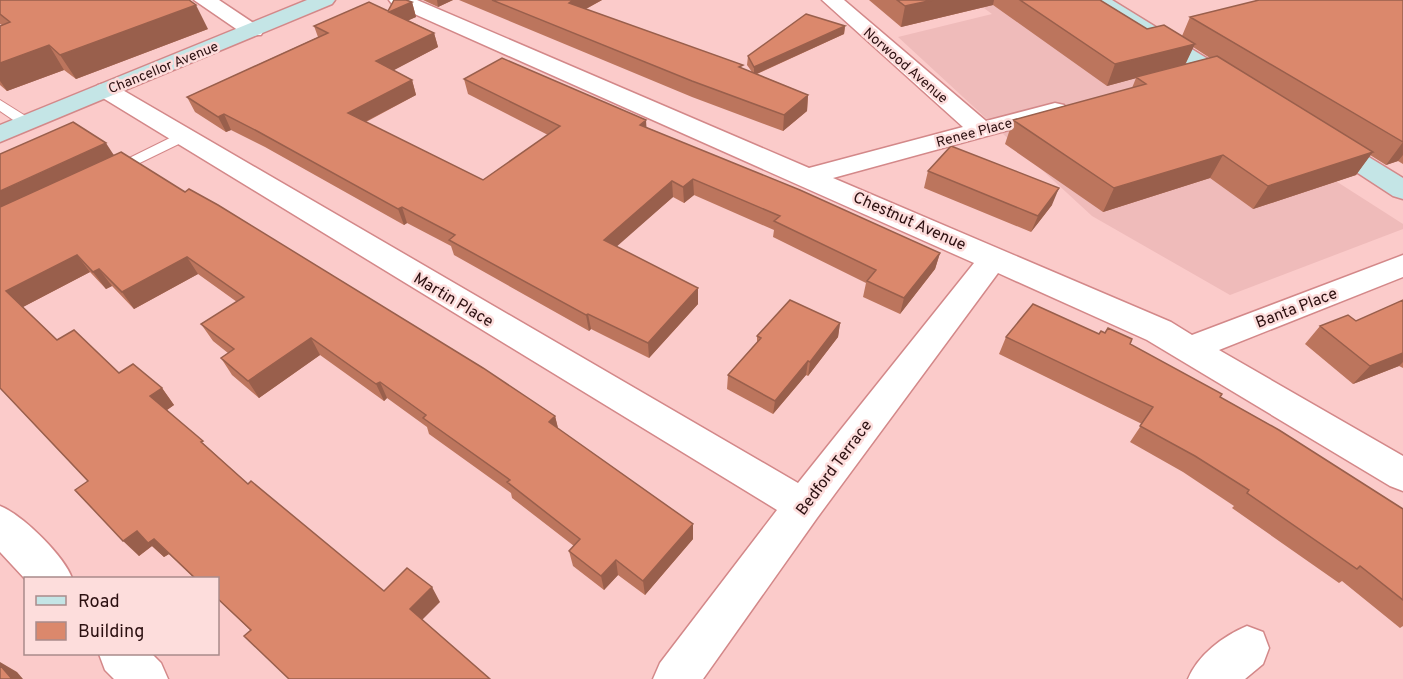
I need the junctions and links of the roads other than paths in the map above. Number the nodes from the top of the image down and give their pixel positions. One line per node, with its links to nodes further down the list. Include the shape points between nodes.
1 (204, 0): 7 (street)
2 (325, 0): 7 (main road, Chancellor Avenue)
3 (399, 0): 20 (street, Chestnut Avenue)
4 (810, 0): 6 (street)
5 (1098, 0): 8 (main road)
6 (839, 6): 16 (street, Norwood Avenue)
7 (253, 30): 10 (main road, Chancellor Avenue)
8 (1208, 68): 9 (street); 11 (main road)
9 (1174, 77)
10 (106, 90): 14 (main road, Chancellor Avenue); 18 (street, Martin Place)
11 (1256, 98)
12 (1083, 102): 16 (street, Renee Place)
13 (0, 104): 14 (lane)
14 (27, 123): 17 (main road, Chancellor Avenue)
15 (1305, 129): 21 (main road)
16 (981, 130): 20 (street, Renee Place)
17 (0, 134)
18 (182, 137): 19 (lane); 26 (street, Martin Place)
19 (100, 176)
20 (810, 177): 22 (street, Chestnut Avenue)
21 (1403, 190)
22 (994, 258): 24 (street, Chestnut Avenue, via 1159,331); 26 (street, Bedford Terrace)
23 (1403, 265): 24 (street, Banta Place)
24 (1189, 349): 25 (street, Chestnut Avenue)
25 (1403, 475)
26 (803, 506): 32 (street, Bedford Terrace)
27 (0, 524): 28 (street)
28 (49, 577)
29 (1247, 648): 33 (street)
30 (122, 655): 31 (street)
31 (145, 679)
32 (676, 679)
33 (1211, 679)

